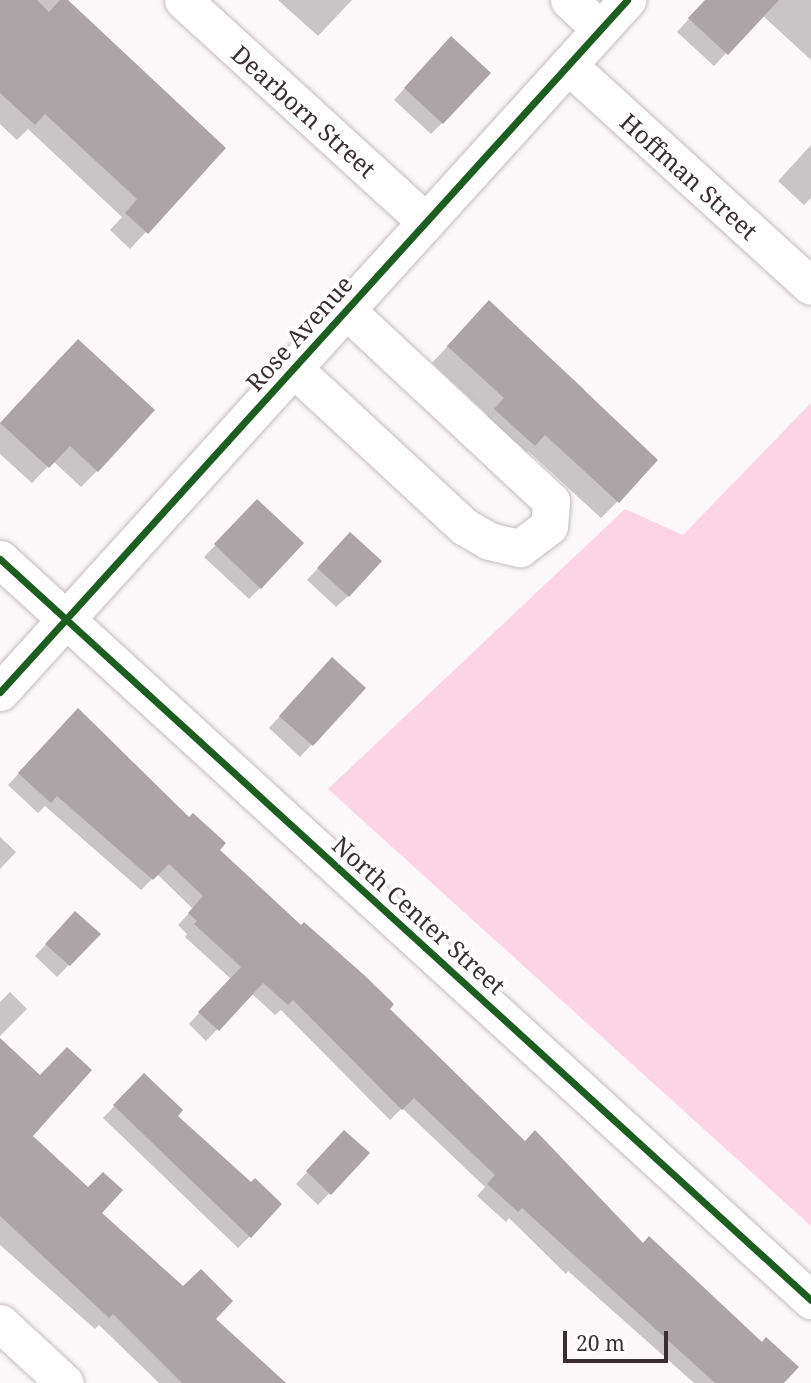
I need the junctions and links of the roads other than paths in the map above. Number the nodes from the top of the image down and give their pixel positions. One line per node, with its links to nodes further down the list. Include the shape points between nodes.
1 (183, 0): 6 (street, Dearborn Street)
2 (569, 0): 4 (street)
3 (627, 0): 4 (street, Rose Avenue)
4 (600, 29): 5 (street, Rose Avenue)
5 (568, 65): 6 (street, Rose Avenue); 7 (street, Hoffman Street)
6 (426, 222): 8 (street, Rose Avenue)
7 (811, 286)
8 (346, 310): 9 (street, Rose Avenue); 9 (street, via 551,501 549,526 520,548 489,541 465,527)
9 (293, 368): 11 (street, Rose Avenue)
10 (0, 559): 11 (street, North Center Street)
11 (66, 619): 12 (street, Rose Avenue); 13 (street, North Center Street)
12 (0, 692)
13 (811, 1300)
14 (0, 1323): 15 (street)
15 (65, 1383)

